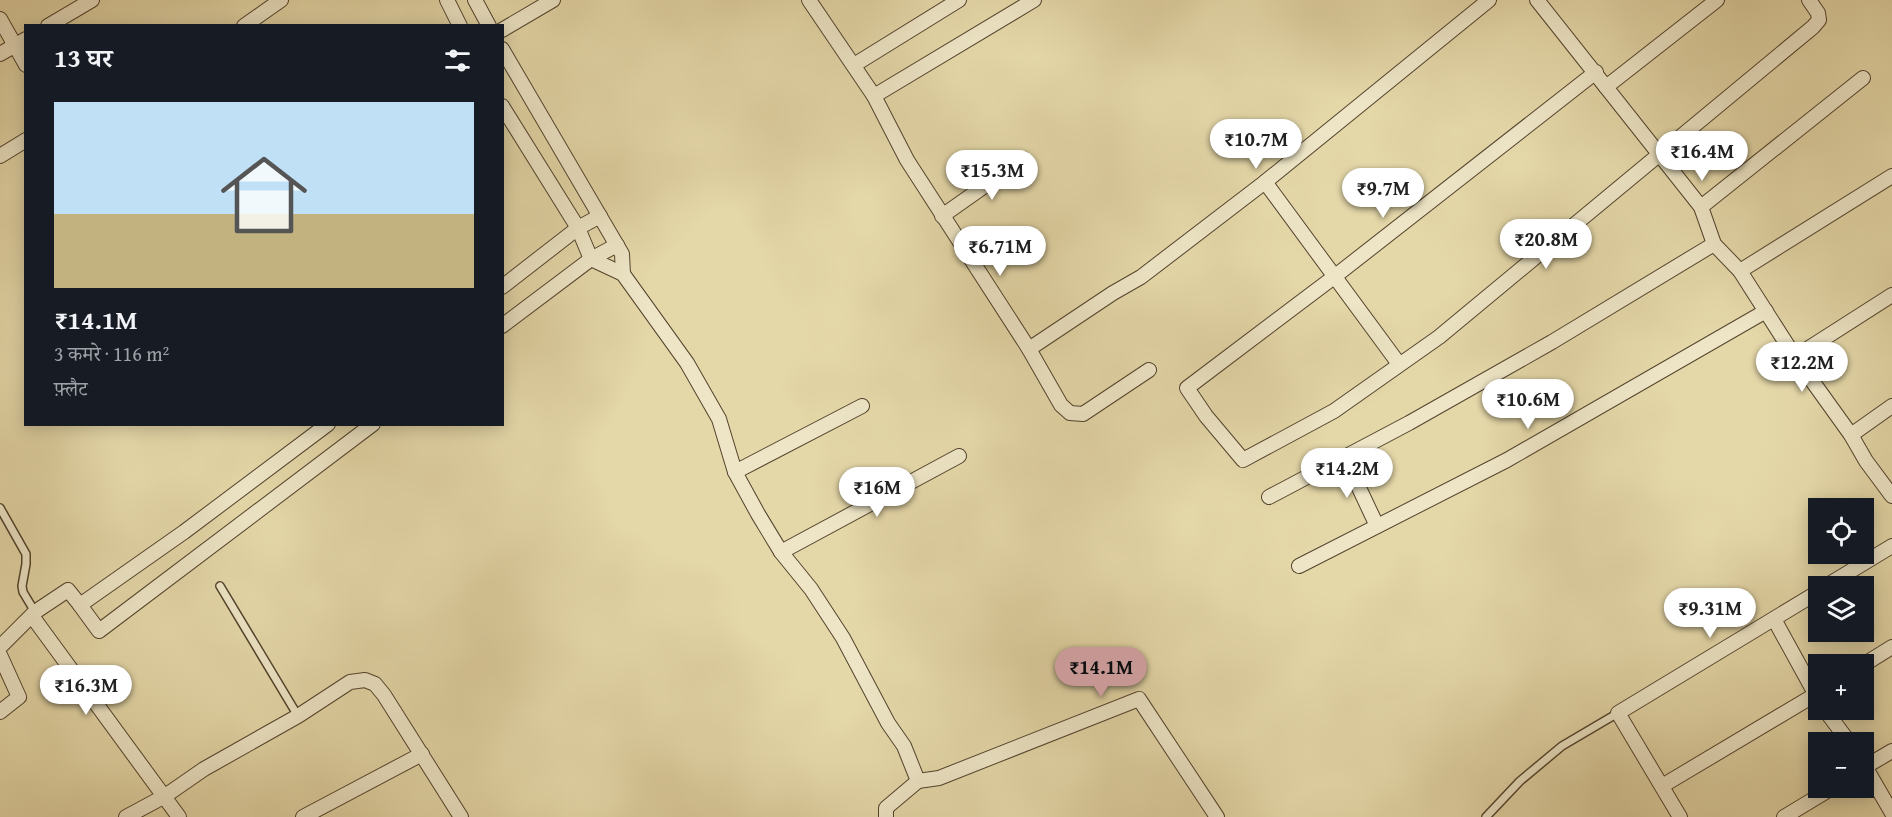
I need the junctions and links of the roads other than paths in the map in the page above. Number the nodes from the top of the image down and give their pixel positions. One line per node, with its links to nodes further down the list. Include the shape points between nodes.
1 (92, 0): 14 (street)
2 (280, 0): 15 (street)
3 (447, 0): 16 (street)
4 (475, 0): 17 (street)
5 (553, 0): 18 (street)
6 (809, 0): 23 (street)
7 (959, 0): 23 (street)
8 (1034, 0): 27 (street)
9 (1489, 0): 34 (street)
10 (1717, 0): 26 (street)
11 (1809, 0): 30 (street, via 1818,13 1819,20 1813,27)
12 (1545, 2): 24 (street)
13 (0, 19): 19 (street)
14 (51, 24)
15 (247, 24)
16 (459, 24)
17 (488, 24)
18 (504, 29)
19 (20, 42): 21 (street); 22 (street)
20 (504, 52): 36 (street)
21 (0, 54)
22 (24, 57)
23 (854, 65): 27 (street)
24 (1596, 72): 26 (street); 44 (street)
25 (1863, 78): 35 (street)
26 (1606, 87): 30 (street)
27 (874, 96): 37 (street)
28 (504, 108): 38 (street)
29 (24, 141): 31 (street)
30 (1660, 154): 35 (street); 51 (street, via 1439,337)
31 (0, 156)
32 (1023, 159): 37 (street)
33 (1892, 176): 42 (street)
34 (1265, 182): 44 (street); 49 (street, via 1141,277)
35 (1701, 207): 39 (street)
36 (600, 216): 38 (street); 40 (street)
37 (942, 216): 49 (street)
38 (578, 228): 41 (street); 45 (street)
39 (1714, 244): 42 (street); 59 (street, via 1542,348)
40 (617, 245): 41 (street); 43 (street, via 622,254)
41 (591, 259): 43 (street); 48 (street)
42 (1740, 271): 47 (street)
43 (623, 274): 60 (street, via 687,363 719,419)
44 (1334, 277): 51 (street); 51 (street, via 1187,388 1206,416 1243,460 1334,411)
45 (504, 285)
46 (1892, 295): 50 (street)
47 (1766, 311): 50 (street); 64 (street, via 1508,460)
48 (504, 324)
49 (1029, 349): 52 (street, via 1070,413 1083,414)
50 (1795, 357): 57 (street)
51 (1399, 364)
52 (1149, 370)
53 (862, 406): 60 (street)
54 (1892, 406): 57 (street)
55 (325, 426): 71 (street)
56 (370, 426): 71 (street, via 99,631)
57 (1851, 435): 61 (street)
58 (959, 456): 66 (street)
59 (1345, 458): 62 (street); 64 (street)
60 (735, 472): 66 (street)
61 (1892, 496)
62 (1269, 497)
63 (0, 508): 72 (lane, via 26,554 22,586)
64 (1377, 526): 67 (street)
65 (1892, 546): 68 (street)
66 (781, 552): 86 (street, via 843,638 904,746)
67 (1299, 566)
68 (1842, 576)
69 (220, 586): 82 (lane)
70 (1808, 598): 73 (street)
71 (80, 605): 72 (street, via 68,590)
72 (33, 614): 74 (street); 89 (street)
73 (1774, 619): 78 (street); 81 (street)
74 (0, 647)
75 (1892, 647): 77 (street)
76 (0, 655): 80 (street, via 19,698)
77 (1874, 658)
78 (1808, 680)
79 (1808, 701): 88 (street)
80 (0, 712)
81 (1618, 713): 88 (street); 98 (lane, via 1562,746 1520,781)
82 (298, 716): 84 (street, via 350,682 365,680 384,694); 89 (street, via 204,769)
83 (1892, 751): 85 (street)
84 (422, 754): 94 (street); 95 (street)
85 (1874, 761)
86 (918, 781): 96 (street, via 886,808); 97 (street, via 939,778 1139,699)
87 (1874, 783): 91 (street)
88 (1662, 786): 99 (street)
89 (165, 796): 92 (street); 93 (street)
90 (1815, 798): 100 (street)
91 (1892, 813)
92 (126, 817)
93 (178, 817)
94 (303, 817)
95 (461, 817)
96 (886, 817)
97 (1217, 817)
98 (1486, 817)
99 (1680, 817)
100 (1784, 817)

